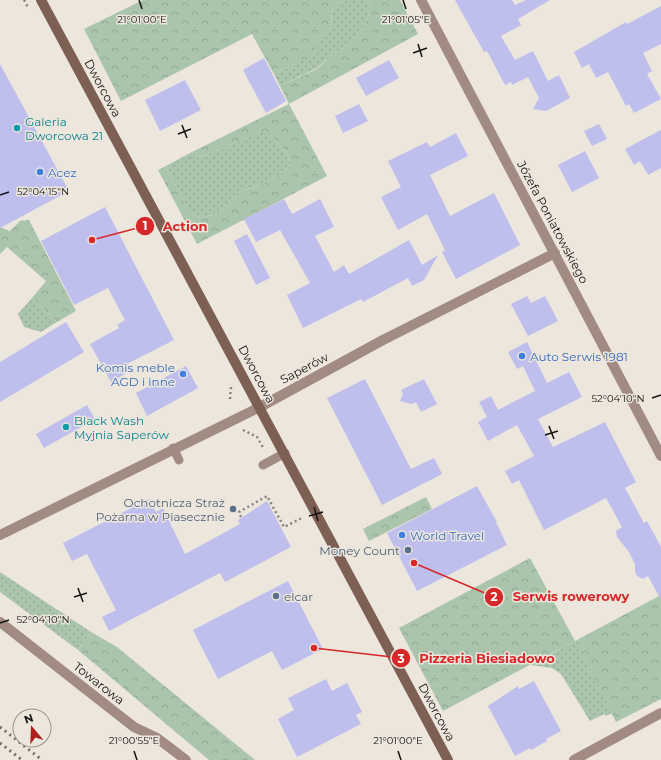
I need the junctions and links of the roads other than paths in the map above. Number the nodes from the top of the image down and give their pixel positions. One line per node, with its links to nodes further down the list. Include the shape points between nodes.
1 (41, 0): 4 (street, Dworcowa)
2 (421, 0): 3 (street, Józefa Poniatowskiego)
3 (555, 253): 4 (street, Saperów, via 383,340); 7 (street, Józefa Poniatowskiego)
4 (260, 407): 5 (street, Saperów); 6 (street, Dworcowa)
5 (173, 448): 8 (lane); 10 (street, Saperów)
6 (285, 453): 9 (lane); 14 (street, Dworcowa)
7 (661, 456)
8 (179, 460)
9 (263, 465)
10 (0, 535)
11 (0, 622): 13 (street, Towarowa, via 134,727 157,738)
12 (661, 713): 15 (street)
13 (186, 760)
14 (448, 760)
15 (574, 760)

